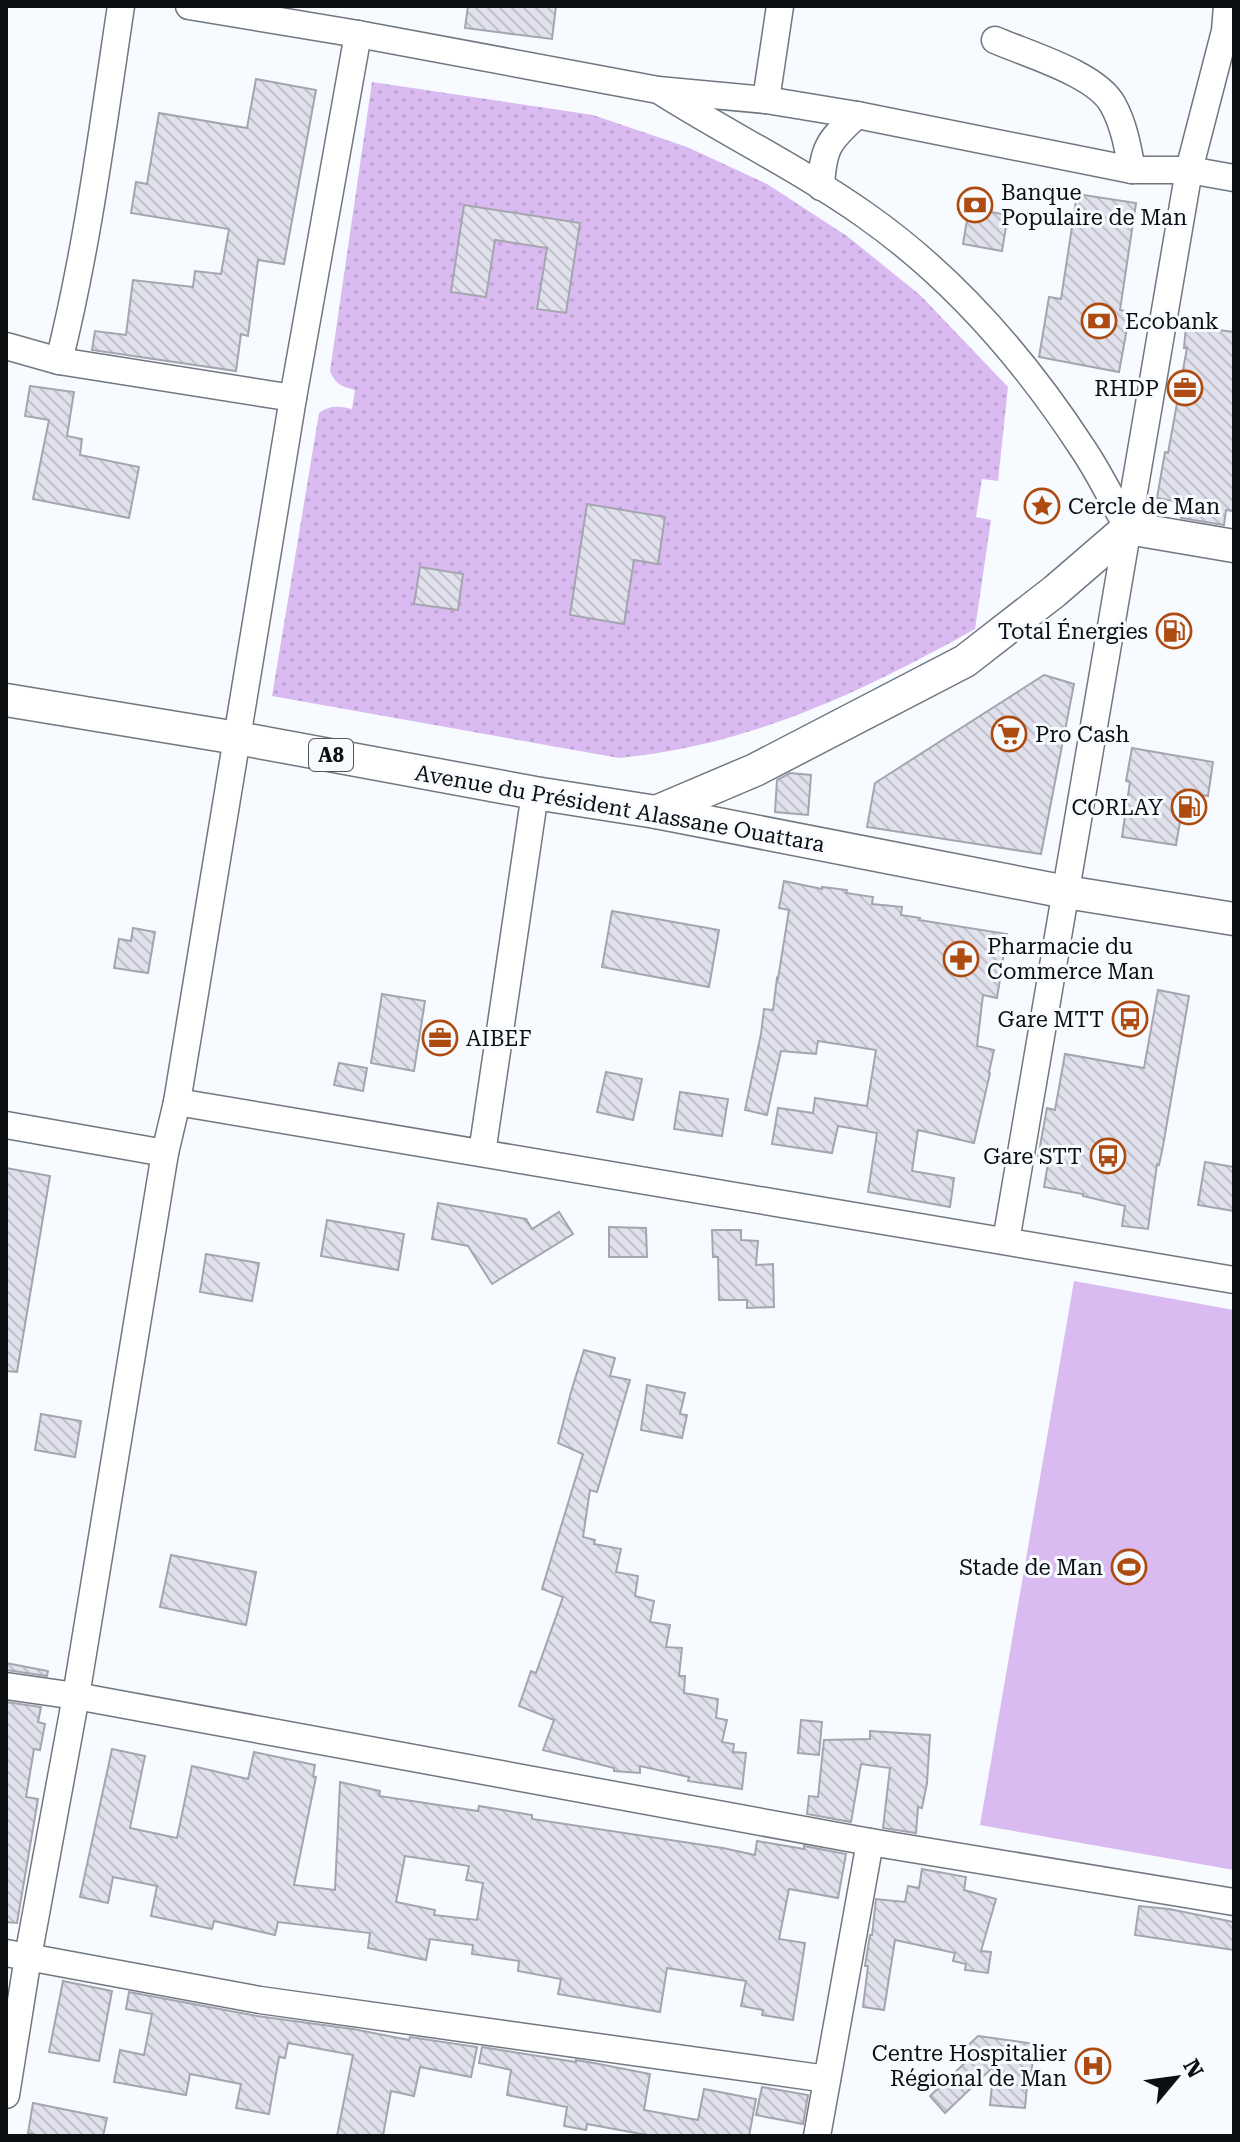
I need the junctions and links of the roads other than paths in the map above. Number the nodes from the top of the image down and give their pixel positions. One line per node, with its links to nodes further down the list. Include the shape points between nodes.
1 (121, 6): 15 (street, via 72,311)
2 (189, 6): 5 (street)
3 (780, 6): 8 (street)
4 (1227, 6): 11 (street)
5 (358, 34): 7 (street); 16 (street)
6 (995, 40): 10 (street, via 1091,80 1112,101)
7 (658, 90): 8 (street); 13 (street)
8 (766, 100): 9 (street)
9 (857, 115): 10 (street); 13 (street, via 827,148)
10 (1132, 170): 11 (street)
11 (1189, 170): 12 (street); 17 (street)
12 (1234, 178)
13 (821, 187): 17 (street, via 928,264 994,332 1084,450)
14 (6, 346): 15 (street)
15 (59, 361): 16 (street)
16 (293, 398): 20 (street)
17 (1128, 528): 18 (main road); 22 (main road, via 965,661 755,770); 23 (street)
18 (1234, 546)
19 (6, 700): 20 (main road, Avenue du Président Alassane Ouattara / A8)
20 (237, 738): 21 (main road, Avenue du Président Alassane Ouattara / A8); 25 (street)
21 (535, 793): 22 (main road, Avenue du Président Alassane Ouattara / A8); 28 (street)
22 (656, 812): 23 (main road, Avenue du Président Alassane Ouattara / A8)
23 (1066, 892): 24 (main road, Avenue du Président Alassane Ouattara / A8); 29 (street)
24 (1234, 919)
25 (177, 1102): 27 (street); 28 (street)
26 (6, 1125): 27 (street)
27 (165, 1153): 32 (street)
28 (482, 1153): 29 (street)
29 (1006, 1241): 30 (street)
30 (1234, 1280)
31 (6, 1686): 32 (street)
32 (76, 1696): 33 (street); 35 (street)
33 (870, 1842): 34 (street); 36 (street)
34 (1234, 1902)
35 (17, 1955): 36 (street, via 260,2000); 37 (street)
36 (827, 2079): 38 (street)
37 (6, 2095)
38 (817, 2136)

